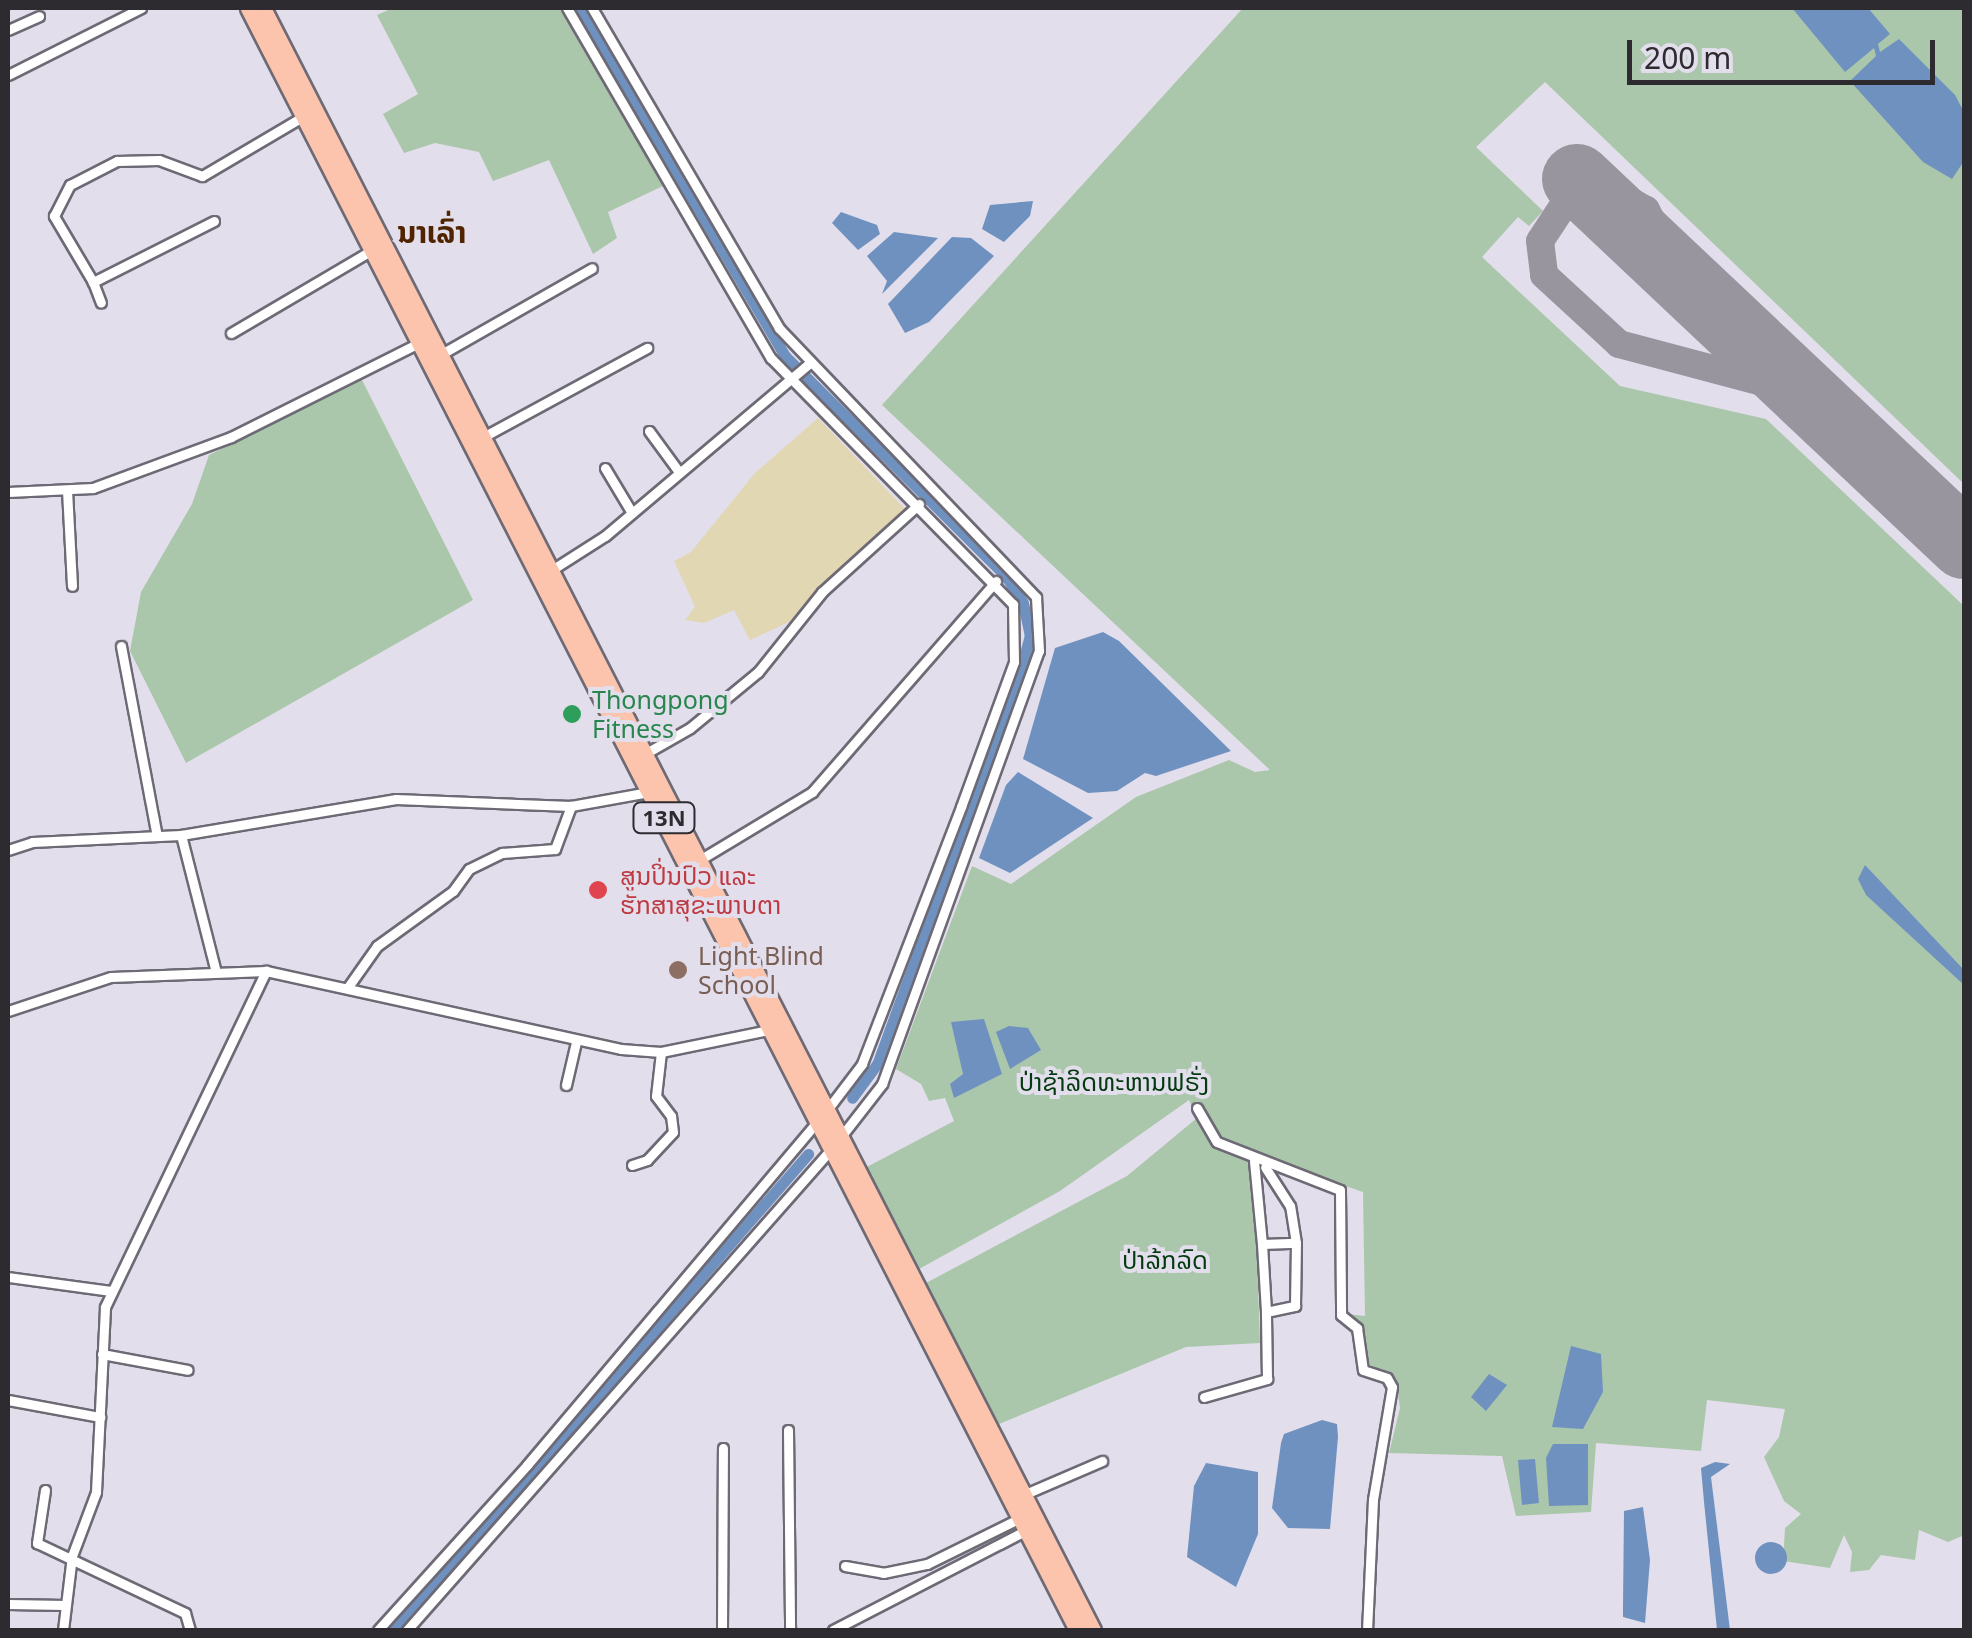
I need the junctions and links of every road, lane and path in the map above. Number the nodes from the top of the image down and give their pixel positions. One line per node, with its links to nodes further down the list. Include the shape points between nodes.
1 (142, 8): 10 (street)
2 (248, 8): 11 (highway, 13N)
3 (264, 8): 18 (highway, 13N)
4 (568, 8): 9 (street)
5 (592, 8): 7 (street)
6 (39, 16): 8 (street)
7 (598, 19): 9 (street); 21 (street, via 780,328)
8 (8, 30)
9 (580, 31): 22 (street, via 770,358)
10 (8, 75)
11 (304, 116): 13 (highway, 13N); 15 (street, via 202,176 158,160 118,161 70,185 54,216)
12 (214, 221): 15 (street)
13 (370, 251): 17 (street); 18 (highway, 13N)
14 (592, 268): 20 (street)
15 (93, 282): 16 (street)
16 (100, 303)
17 (231, 333)
18 (424, 340): 20 (highway, 13N); 27 (street, via 231,437 93,488)
19 (647, 348): 24 (street)
20 (434, 358): 24 (highway, 13N); 35 (highway, 13N)
21 (808, 364): 22 (street); 52 (street, via 1036,597 1041,621 1039,651 882,1084)
22 (794, 376): 26 (street); 29 (street)
23 (649, 431): 26 (street)
24 (484, 438): 31 (highway, 13N)
25 (605, 468): 30 (street)
26 (679, 472): 30 (street)
27 (66, 490): 28 (street); 33 (street)
28 (8, 492)
29 (918, 504): 32 (street); 35 (street, via 822,592 758,672 690,728)
30 (632, 513): 31 (street)
31 (550, 571): 35 (highway, 13N)
32 (996, 581): 41 (street, via 812,792); 51 (street, via 1013,604 1014,662 862,1064)
33 (72, 586)
34 (121, 646): 39 (street)
35 (638, 757): 36 (highway, 13N)
36 (656, 789): 37 (street); 41 (highway, 13N); 46 (highway, 13N)
37 (572, 806): 38 (street, via 396,799); 44 (street, via 555,849 502,854 470,870 377,946)
38 (181, 834): 39 (street); 43 (street)
39 (157, 836): 40 (street, via 32,842)
40 (8, 850)
41 (702, 860): 51 (highway, 13N)
42 (266, 971): 43 (street); 44 (street); 58 (street)
43 (216, 972): 45 (street, via 111,977)
44 (348, 987): 47 (street)
45 (8, 1011)
46 (772, 1029): 48 (street); 51 (highway, 13N)
47 (576, 1042): 48 (street); 49 (street)
48 (661, 1052): 54 (street, via 656,1096 671,1116 672,1132 648,1160)
49 (566, 1085)
50 (1197, 1108): 53 (street, via 1217,1142)
51 (824, 1114): 52 (highway, 13N); 77 (street, via 528,1465)
52 (838, 1142): 69 (highway, 13N); 70 (highway, 13N); 78 (street)
53 (1259, 1163): 55 (street, via 1290,1206); 56 (street); 84 (street, via 1340,1190 1341,1315 1357,1328 1362,1370 1391,1382 1392,1410 1373,1500)
54 (632, 1164)
55 (1296, 1243): 56 (street); 59 (street, via 1295,1306)
56 (1262, 1244): 59 (street)
57 (8, 1277): 58 (street)
58 (112, 1291): 60 (street)
59 (1266, 1312): 62 (street, via 1268,1379)
60 (102, 1354): 61 (street); 64 (street)
61 (188, 1370)
62 (1204, 1397)
63 (8, 1400): 64 (street)
64 (100, 1417): 71 (street, via 96,1492)
65 (788, 1430): 80 (street)
66 (723, 1448): 79 (street)
67 (1102, 1461): 69 (street)
68 (45, 1490): 71 (street, via 37,1543)
69 (1025, 1494): 83 (highway, 13N)
70 (1024, 1524): 72 (street, via 927,1564 883,1573); 81 (street); 82 (highway, 13N)
71 (72, 1556): 74 (street); 76 (street, via 185,1613)
72 (845, 1566)
73 (8, 1604): 74 (street)
74 (64, 1605): 75 (street)
75 (63, 1630)
76 (190, 1630)
77 (378, 1630)
78 (407, 1630)
79 (722, 1630)
80 (790, 1630)
81 (832, 1630)
82 (1078, 1630)
83 (1093, 1630)
84 (1368, 1630)

